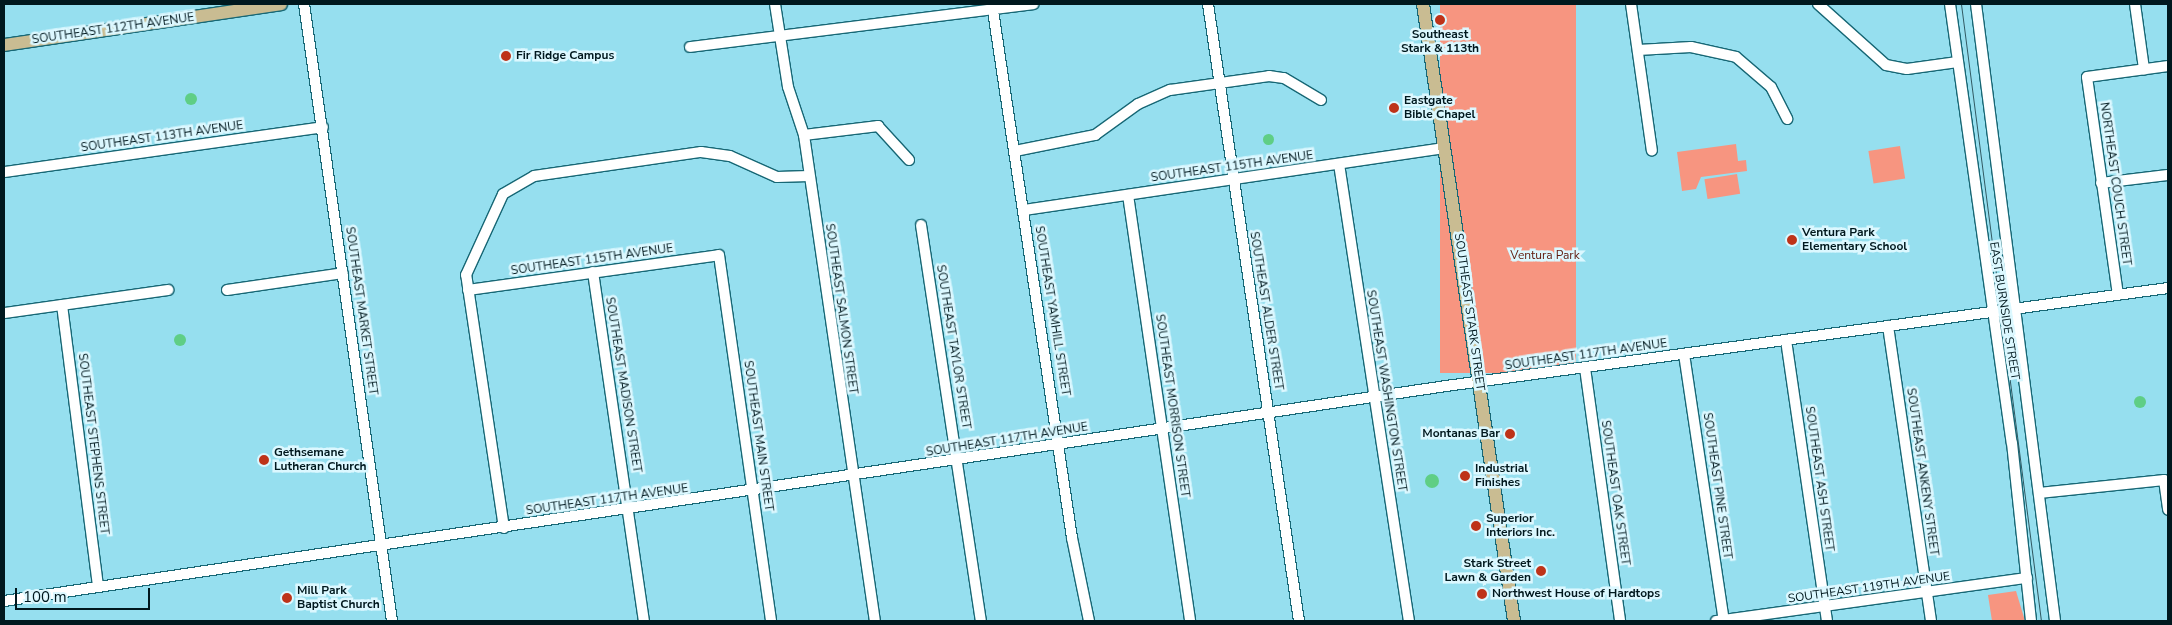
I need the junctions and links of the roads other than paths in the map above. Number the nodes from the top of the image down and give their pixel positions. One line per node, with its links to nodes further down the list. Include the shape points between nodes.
1 (281, 4): 14 (main road, SOUTHEAST 112TH AVENUE)
2 (304, 4): 23 (street, SOUTHEAST MARKET STREET)
3 (775, 4): 13 (street, SOUTHEAST SALMON STREET)
4 (1033, 4): 12 (street)
5 (1208, 4): 20 (street, SOUTHEAST ALDER STREET)
6 (1423, 4): 25 (main road, SOUTHEAST STARK STREET)
7 (1631, 4): 16 (street)
8 (1818, 4): 17 (street, via 1886,65 1907,69)
9 (1950, 4): 17 (street, EAST BURNSIDE STREET)
10 (1979, 4): 47 (street, EAST BURNSIDE STREET)
11 (2136, 4): 19 (street)
12 (992, 6): 13 (street); 26 (street, SOUTHEAST YAMHILL STREET)
13 (780, 36): 15 (street); 24 (street, SOUTHEAST SALMON STREET, via 788,87)
14 (4, 45)
15 (690, 47)
16 (1638, 50): 22 (street, via 1691,47 1724,52 1762,78); 27 (street)
17 (1958, 62): 48 (street, EAST BURNSIDE STREET)
18 (2168, 66): 19 (street)
19 (2144, 69): 34 (street, NORTHEAST COUCH STREET, via 2087,77)
20 (1220, 82): 21 (street, via 1284,78); 26 (street, via 1154,95 1095,135); 33 (street, SOUTHEAST ALDER STREET)
21 (1321, 100)
22 (1787, 119)
23 (323, 127): 30 (street, SOUTHEAST 113TH AVENUE); 40 (street, SOUTHEAST MARKET STREET)
24 (804, 135): 28 (street, via 878,126); 32 (street, SOUTHEAST SALMON STREET)
25 (1444, 148): 29 (street, SOUTHEAST 115TH AVENUE); 54 (main road, SOUTHEAST STARK STREET)
26 (1015, 151): 36 (street, SOUTHEAST YAMHILL STREET)
27 (1652, 151)
28 (909, 160)
29 (1339, 164): 33 (street, SOUTHEAST 115TH AVENUE); 55 (street, SOUTHEAST WASHINGTON STREET)
30 (4, 172)
31 (2168, 175): 34 (street)
32 (809, 176): 44 (street, via 777,177 730,156 701,152 534,176 502,194 469,262); 60 (street, SOUTHEAST SALMON STREET)
33 (1234, 180): 35 (street, SOUTHEAST 115TH AVENUE); 56 (street, SOUTHEAST ALDER STREET)
34 (2101, 183): 45 (street, NORTHEAST COUCH STREET)
35 (1128, 195): 36 (street, SOUTHEAST 115TH AVENUE); 57 (street, SOUTHEAST MORRISON STREET)
36 (1024, 210): 58 (street, SOUTHEAST YAMHILL STREET)
37 (921, 225): 59 (street, SOUTHEAST TAYLOR STREET)
38 (719, 255): 39 (street, SOUTHEAST 115TH AVENUE); 61 (street, SOUTHEAST MAIN STREET)
39 (593, 272): 44 (street, SOUTHEAST 115TH AVENUE); 63 (street, SOUTHEAST MADISON STREET)
40 (343, 274): 43 (street); 66 (street, SOUTHEAST MARKET STREET)
41 (2168, 288): 45 (street, SOUTHEAST 117TH AVENUE)
42 (168, 290): 46 (street)
43 (227, 290)
44 (468, 290): 65 (street)
45 (2118, 294): 47 (street, SOUTHEAST 117TH AVENUE)
46 (62, 305): 49 (street); 68 (street, SOUTHEAST STEPHENS STREET)
47 (2016, 309): 48 (street, SOUTHEAST 117TH AVENUE); 62 (street, EAST BURNSIDE STREET)
48 (1991, 312): 50 (street, SOUTHEAST 117TH AVENUE); 67 (street, EAST BURNSIDE STREET)
49 (4, 313)
50 (1888, 326): 51 (street, SOUTHEAST 117TH AVENUE); 69 (street, SOUTHEAST ANKENY STREET)
51 (1786, 340): 52 (street, SOUTHEAST 117TH AVENUE); 71 (street, SOUTHEAST ASH STREET)
52 (1684, 354): 53 (street, SOUTHEAST 117TH AVENUE); 83 (street, SOUTHEAST PINE STREET)
53 (1585, 368): 54 (street, SOUTHEAST 117TH AVENUE); 82 (street, SOUTHEAST OAK STREET)
54 (1479, 382): 55 (street, SOUTHEAST 117TH AVENUE); 81 (main road, SOUTHEAST STARK STREET)
55 (1375, 397): 56 (street, SOUTHEAST 117TH AVENUE); 80 (street, SOUTHEAST WASHINGTON STREET)
56 (1269, 413): 57 (street, SOUTHEAST 117TH AVENUE); 79 (street, SOUTHEAST ALDER STREET)
57 (1163, 429): 58 (street, SOUTHEAST 117TH AVENUE); 78 (street, SOUTHEAST MORRISON STREET)
58 (1060, 444): 59 (street, SOUTHEAST 117TH AVENUE); 77 (street, SOUTHEAST YAMHILL STREET, via 1078,577)
59 (958, 460): 60 (street, SOUTHEAST 117TH AVENUE); 76 (street, SOUTHEAST TAYLOR STREET)
60 (855, 476): 61 (street, SOUTHEAST 117TH AVENUE); 72 (street, SOUTHEAST SALMON STREET)
61 (754, 491): 63 (street, SOUTHEAST 117TH AVENUE); 75 (street, SOUTHEAST MAIN STREET)
62 (2039, 492): 64 (street, via 2164,480); 87 (street, EAST BURNSIDE STREET)
63 (629, 510): 65 (street, SOUTHEAST 117TH AVENUE); 74 (street, SOUTHEAST MADISON STREET)
64 (2168, 510)
65 (504, 528): 66 (street, SOUTHEAST 117TH AVENUE)
66 (380, 547): 68 (street, SOUTHEAST 117TH AVENUE); 73 (street, SOUTHEAST MARKET STREET)
67 (2027, 578): 69 (street, SOUTHEAST 119TH AVENUE); 86 (street, EAST BURNSIDE STREET)
68 (98, 587): 70 (street, SOUTHEAST 117TH AVENUE)
69 (1927, 592): 71 (street, SOUTHEAST 119TH AVENUE); 85 (street, SOUTHEAST ANKENY STREET)
70 (4, 601)
71 (1825, 607): 83 (street, SOUTHEAST 119TH AVENUE); 84 (street, SOUTHEAST ASH STREET)
72 (875, 620)
73 (392, 621)
74 (644, 621)
75 (771, 621)
76 (981, 621)
77 (1089, 621)
78 (1190, 621)
79 (1299, 621)
80 (1409, 621)
81 (1514, 621)
82 (1620, 621)
83 (1721, 621)
84 (1827, 621)
85 (1931, 621)
86 (2031, 621)
87 (2055, 621)

